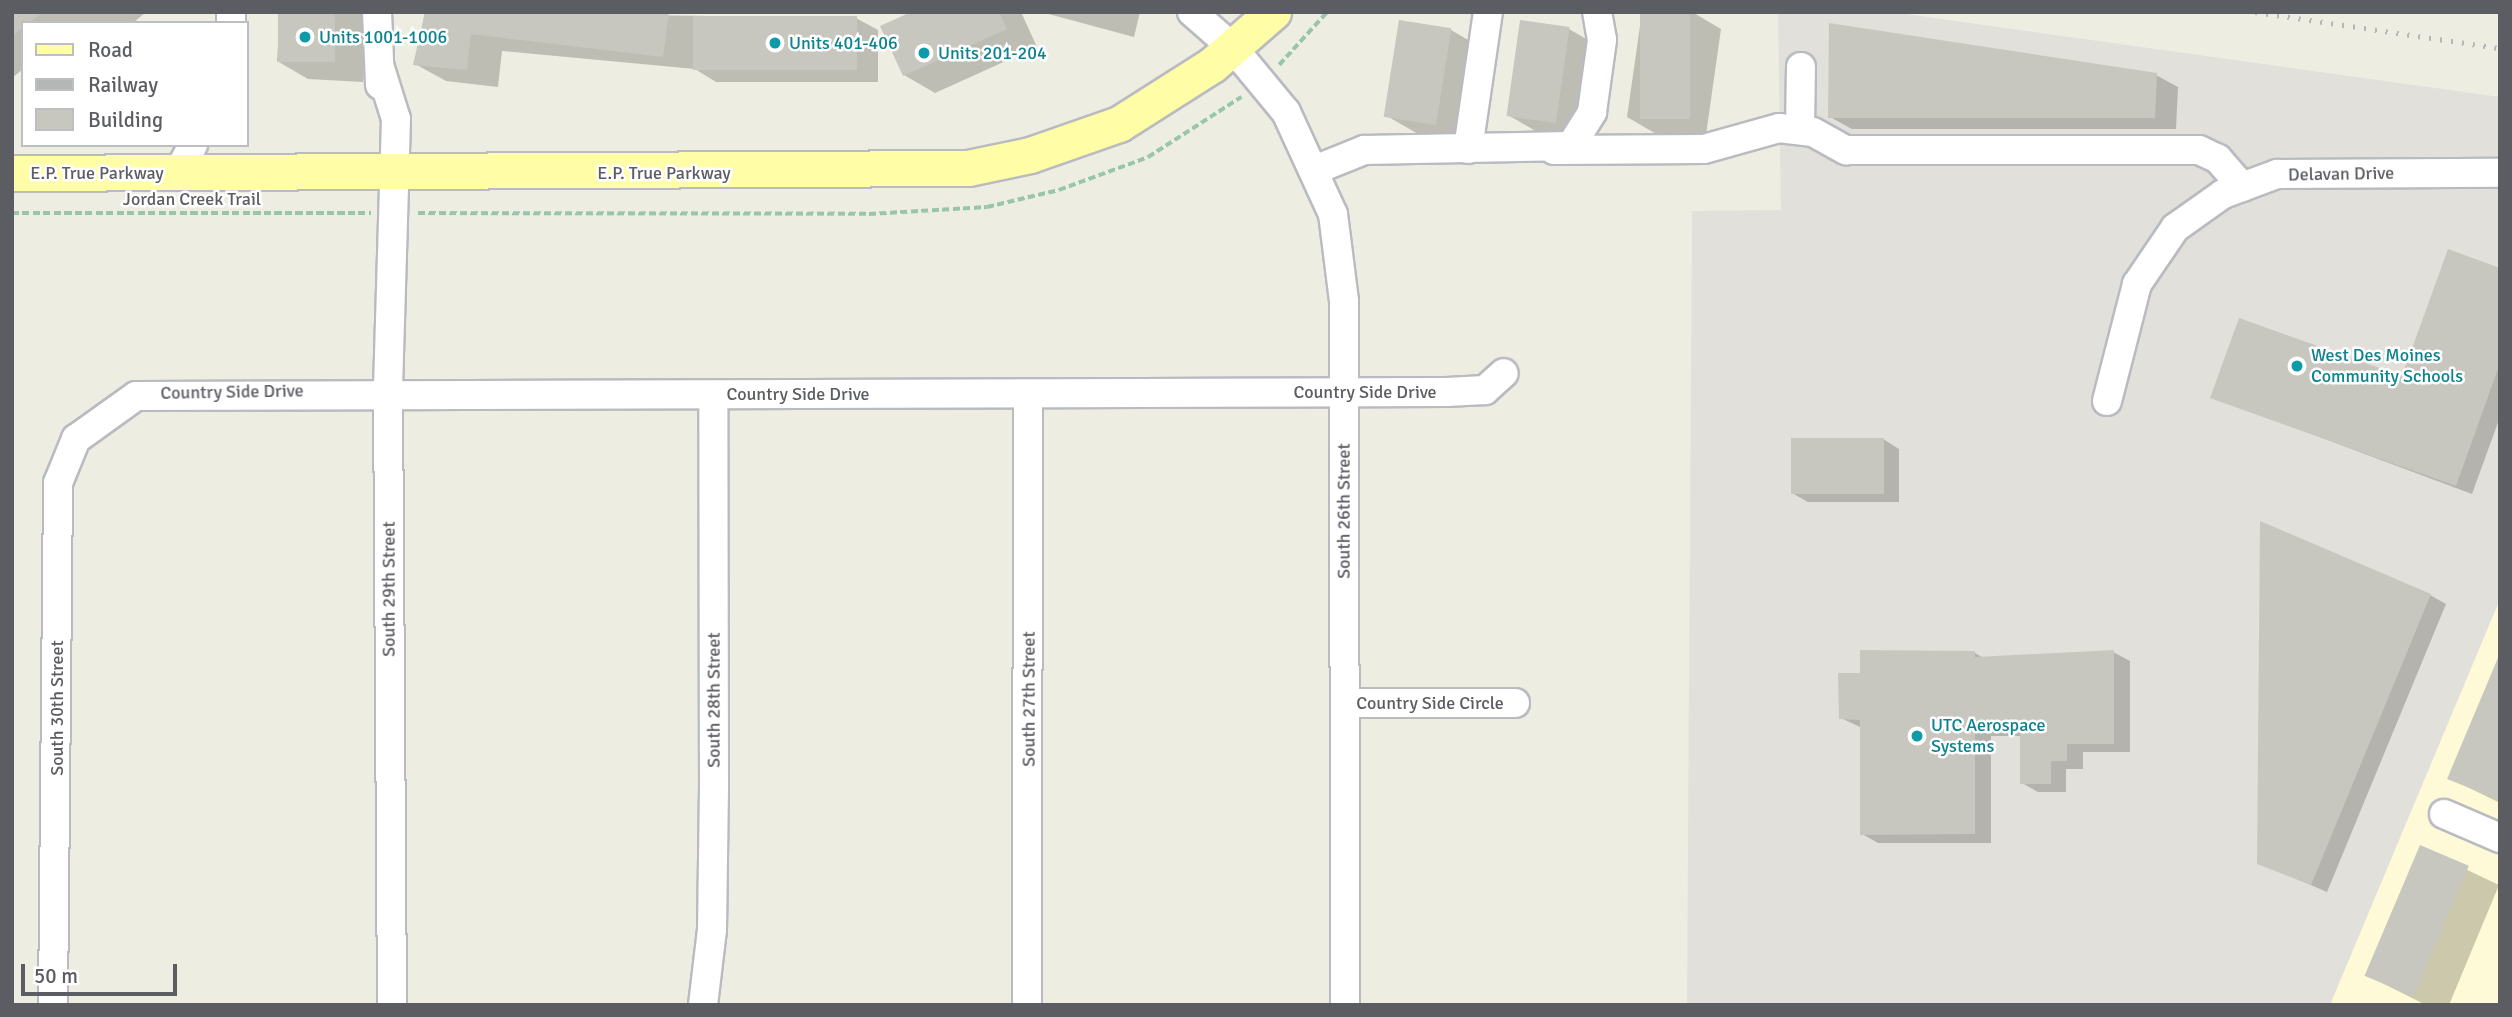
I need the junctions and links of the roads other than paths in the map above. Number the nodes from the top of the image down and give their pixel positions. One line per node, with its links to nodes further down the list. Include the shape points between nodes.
1 (377, 12): 16 (street, South 29th Street, via 380,68 396,119)
2 (1192, 12): 7 (street)
3 (1217, 12): 7 (street)
4 (1273, 12): 7 (main road, E.P. True Parkway)
5 (1488, 12): 10 (street)
6 (1597, 12): 11 (street, via 1602,40 1589,127 1571,146)
7 (1233, 48): 13 (street, South 26th Street, via 1286,112); 16 (main road, E.P. True Parkway, via 1119,124 1030,155 968,168)
8 (1801, 67): 9 (street)
9 (1800, 130): 11 (street, via 1762,130 1704,149); 17 (street, via 1846,150 2199,150 2218,159)
10 (1468, 149): 11 (street); 13 (street, via 1364,150)
11 (1553, 150)
12 (184, 154): 14 (main road, E.P. True Parkway); 16 (main road, E.P. True Parkway)
13 (1317, 169): 19 (street, South 26th Street, via 1333,214 1344,301)
14 (12, 173)
15 (2500, 173): 17 (street, Delavan Drive, via 2277,174)
16 (392, 174): 20 (street, South 29th Street)
17 (2242, 187): 23 (street, Delavan Drive, via 2175,228 2157,249 2137,284)
18 (1504, 373): 19 (street, Country Side Drive, via 1485,390)
19 (1343, 391): 22 (street, Country Side Drive); 25 (street, South 26th Street)
20 (388, 392): 21 (street, Country Side Drive); 24 (street, Country Side Drive, via 164,391 136,396); 30 (street, South 29th Street)
21 (713, 394): 22 (street, Country Side Drive); 31 (street, South 28th Street, via 713,877)
22 (1028, 394): 32 (street, South 27th Street)
23 (2107, 401)
24 (94, 422): 29 (street, South 30th Street, via 76,439 58,483)
25 (1345, 703): 26 (street, Country Side Circle); 33 (street, South 26th Street)
26 (1516, 703)
27 (2444, 814): 28 (street)
28 (2500, 838)
29 (53, 1005)
30 (392, 1005)
31 (703, 1005)
32 (1027, 1005)
33 (1345, 1005)

